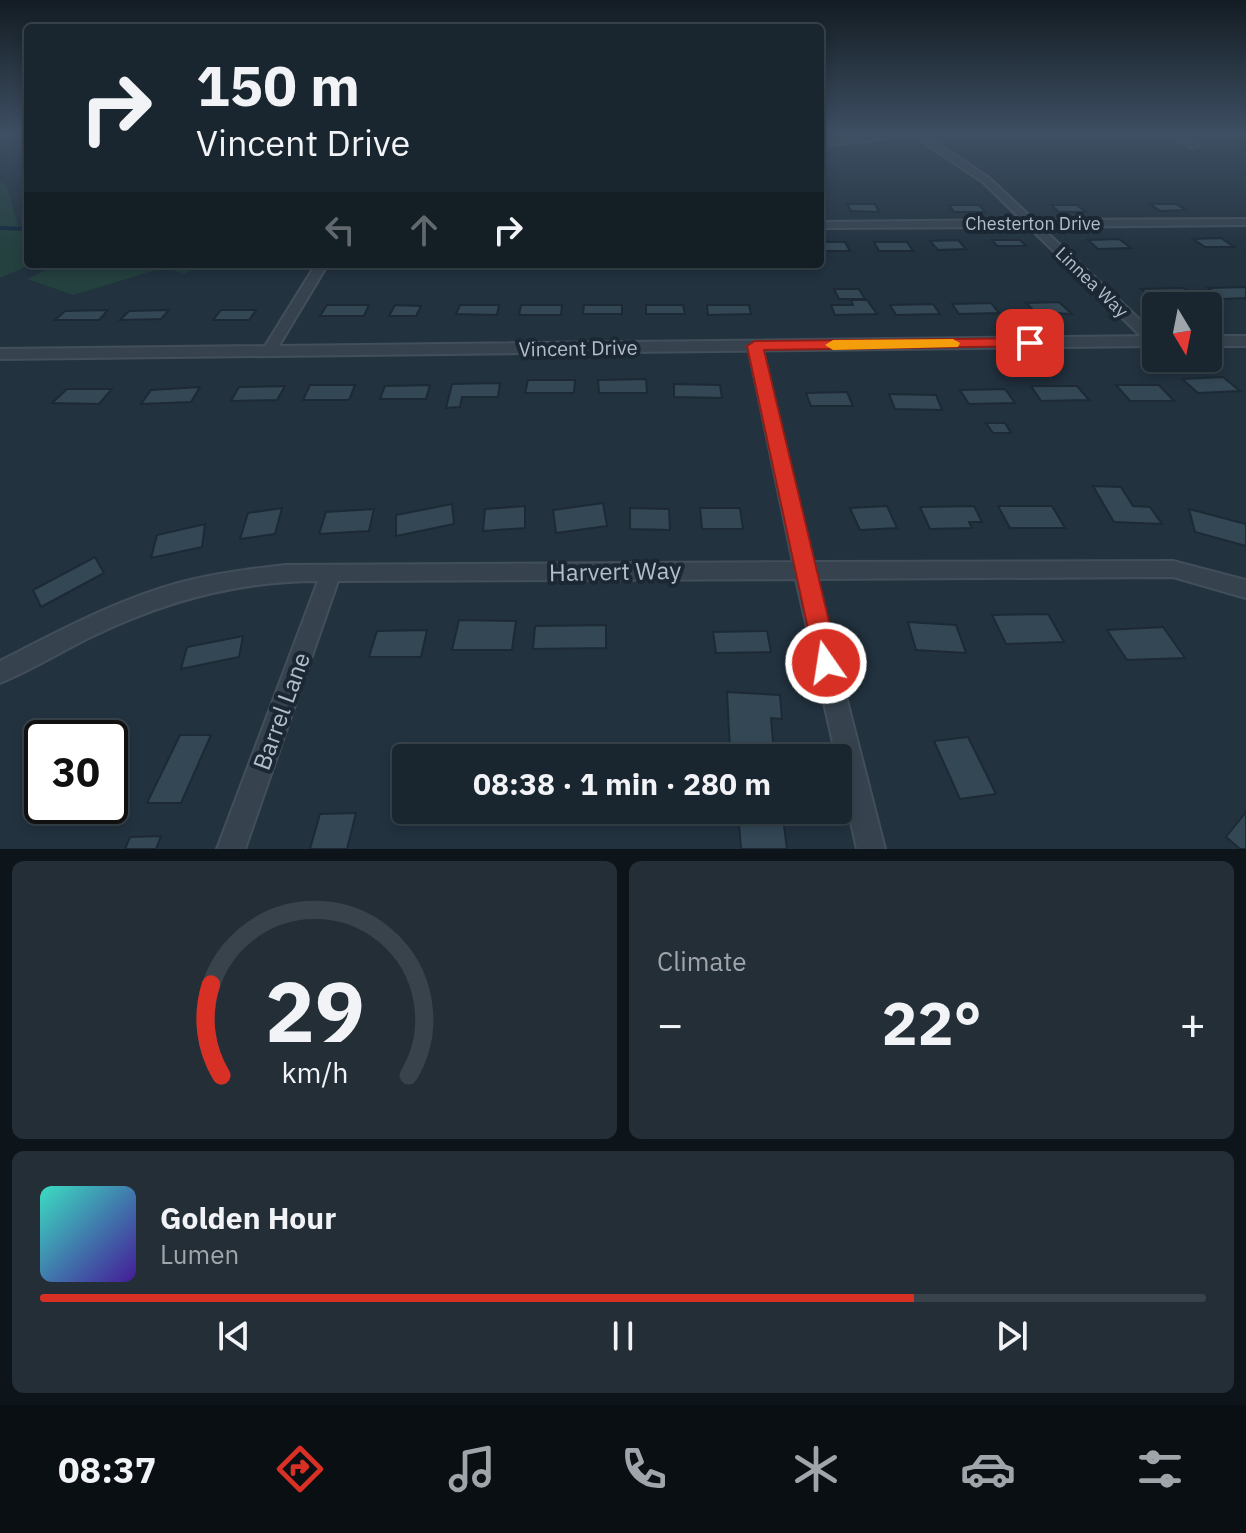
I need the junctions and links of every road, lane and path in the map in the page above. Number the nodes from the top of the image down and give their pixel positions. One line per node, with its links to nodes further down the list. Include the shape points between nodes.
1 (975, 173): 3 (street, Linnea Way)
2 (1246, 222): 3 (street, Chesterton Drive)
3 (1031, 223): 4 (street, Chesterton Drive); 6 (street, Linnea Way)
4 (824, 225)
5 (320, 268): 11 (street)
6 (1142, 329)
7 (1142, 341): 10 (street, Vincent Drive)
8 (1222, 341): 9 (street)
9 (1246, 341)
10 (755, 346): 11 (street, Vincent Drive); 13 (street)
11 (269, 351): 12 (street, Vincent Drive)
12 (0, 354)
13 (804, 569): 14 (street, Harvert Way); 15 (street, Harvert Way, via 1173,569); 18 (street)
14 (331, 574): 16 (street, Harvert Way, via 286,573 170,594); 17 (street, Barrel Lane)
15 (1246, 589)
16 (0, 672)
17 (231, 849)
18 (871, 849)

